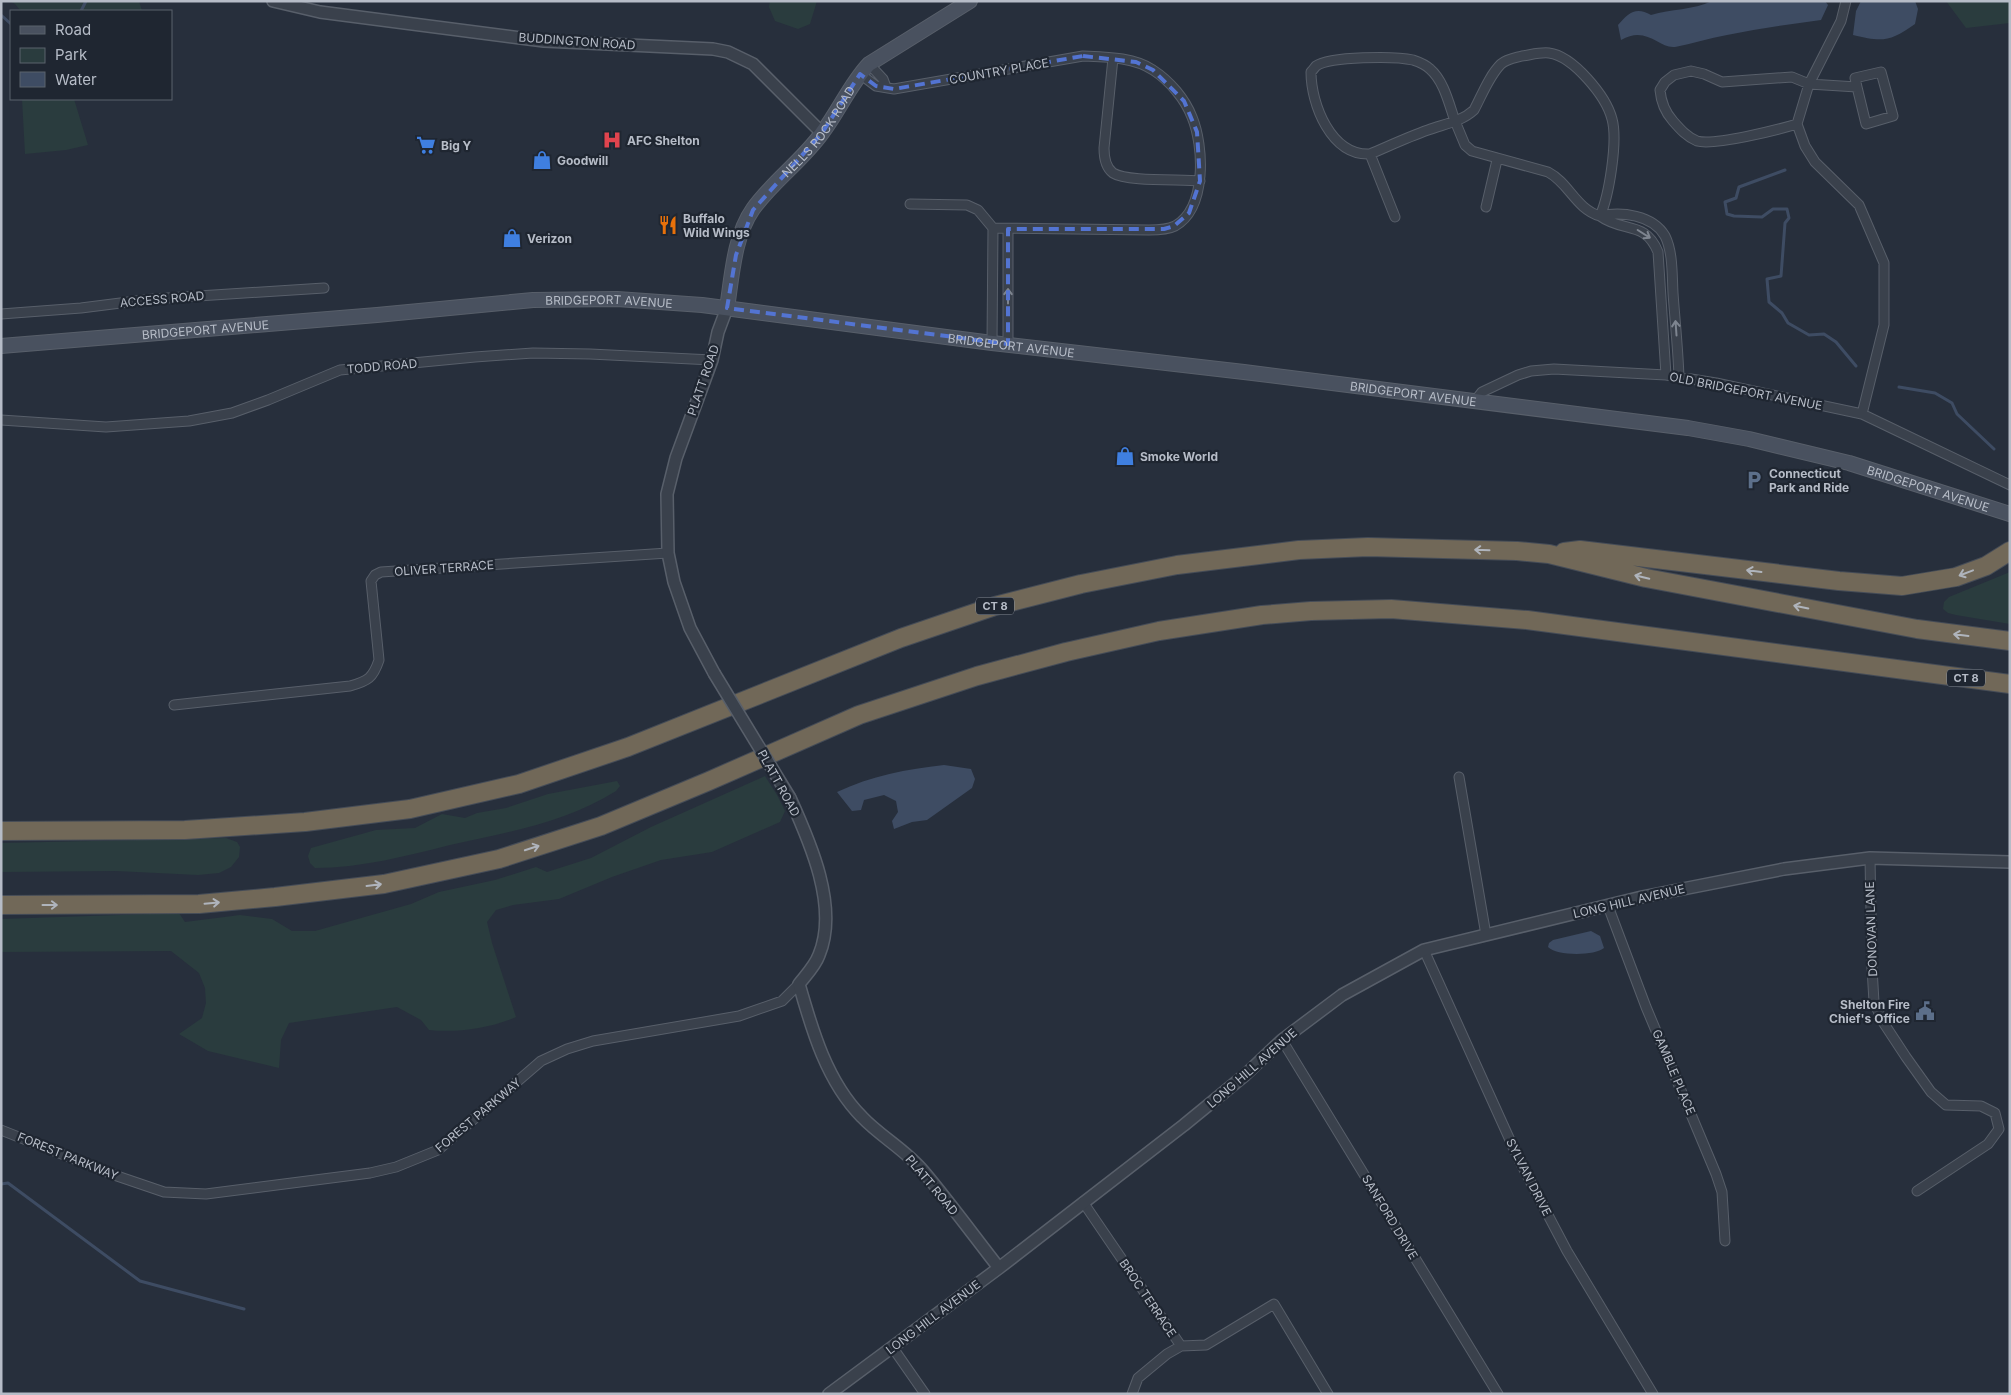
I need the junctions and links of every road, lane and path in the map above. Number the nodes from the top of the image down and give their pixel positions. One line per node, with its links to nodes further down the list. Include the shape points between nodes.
1 (273, 1): 11 (street, BUDDINGTON ROAD, via 320,12 544,42 728,52 753,64)
2 (970, 1): 5 (main road, NELLS ROCK ROAD)
3 (1846, 1): 6 (street, via 1841,21)
4 (1113, 58): 7 (street, COUNTRY PLACE, via 1083,56 894,89); 14 (street, COUNTRY PLACE, via 1136,62 1153,70 1184,100 1197,132); 14 (street, via 1104,148 1109,168 1121,176)
5 (864, 69): 7 (street, via 883,79); 7 (street, COUNTRY PLACE, via 876,86); 11 (main road, NELLS ROCK ROAD)
6 (1808, 84): 8 (street); 10 (street); 10 (street, via 1792,77 1722,82 1704,74 1684,72 1669,77 1660,90 1660,98 1669,116 1684,134 1698,141 1715,141)
7 (886, 87)
8 (1857, 87): 8 (street, via 1866,124 1893,116 1881,72 1855,78)
9 (1455, 121): 12 (street); 12 (street, via 1437,76 1430,68 1414,60 1355,58 1315,66 1311,81 1326,125 1346,148); 13 (street, via 1465,145 1472,152); 17 (street, via 1474,110 1494,73 1505,61 1548,53 1576,66 1607,106 1614,130 1609,180)
10 (1797, 124): 33 (street, via 1815,162 1858,206 1884,263 1884,326)
11 (822, 133): 24 (main road, NELLS ROCK ROAD, via 753,210 736,255)
12 (1370, 154): 18 (street)
13 (1497, 160): 16 (street); 17 (street, via 1548,172 1580,205)
14 (1200, 181): 20 (street, COUNTRY PLACE, via 1189,213 1174,226 1164,229)
15 (910, 204): 19 (street, via 967,204 978,210)
16 (1486, 207)
17 (1600, 216): 21 (street, via 1612,213 1656,225); 22 (street, one-way to 22, via 1610,224 1648,235)
18 (1395, 217)
19 (993, 228): 20 (street, COUNTRY PLACE); 26 (street)
20 (1008, 228): 27 (street, one-way to 20)
21 (1669, 250): 22 (street); 31 (street, one-way to 21)
22 (1658, 252): 30 (street)
23 (324, 288): 25 (street, ACCESS ROAD, via 152,299)
24 (727, 308): 26 (main road, BRIDGEPORT AVENUE); 28 (main road, BRIDGEPORT AVENUE, via 617,299 533,300); 29 (street, PLATT ROAD)
25 (1, 314)
26 (992, 342): 27 (main road, BRIDGEPORT AVENUE)
27 (1008, 344): 32 (main road, BRIDGEPORT AVENUE)
28 (1, 346)
29 (712, 360): 34 (street, TODD ROAD, via 533,353 475,357 340,370 268,400 190,421 106,427); 38 (street, PLATT ROAD, via 666,494)
30 (1666, 375): 31 (street, OLD BRIDGEPORT AVENUE); 32 (street, OLD BRIDGEPORT AVENUE, via 1573,368 1531,371 1482,392)
31 (1679, 377): 33 (street, OLD BRIDGEPORT AVENUE)
32 (1475, 401): 36 (main road, BRIDGEPORT AVENUE, via 1688,428 1749,439 1849,463)
33 (1862, 414): 35 (street, OLD BRIDGEPORT AVENUE)
34 (1, 420)
35 (2010, 485)
36 (2010, 514)
37 (2010, 551): 39 (highway, one-way to 39, via 1986,566 1956,577 1902,586 1580,550)
38 (668, 553): 42 (street, OLIVER TERRACE, via 381,572 371,581 379,660 376,671 366,682); 51 (street, PLATT ROAD, bridge, via 690,628 790,798 813,855 823,891 825,931 819,956)
39 (1549, 554): 40 (highway, CT 8, one-way to 39, via 1917,629 1646,578); 44 (highway, CT 8, one-way to 44, via 1368,547 1299,550 1177,565 1080,584 994,606 901,638 628,747 519,784 419,807 305,822 204,828)
40 (2010, 641)
41 (2010, 684): 47 (highway, CT 8, one-way to 41, via 199,904 275,898 384,884 499,859 601,826 859,715 977,676 1159,631 1262,615 1391,609 1527,620)
42 (174, 705)
43 (1459, 777): 49 (street)
44 (1, 831)
45 (1870, 858): 46 (street, LONG HILL AVENUE); 48 (street, LONG HILL AVENUE, via 1784,869); 54 (street, DONOVAN LANE, via 1874,1002 1931,1092 1946,1105 1981,1106 1996,1113 1999,1129 1988,1144)
46 (2010, 862)
47 (1, 905)
48 (1608, 906): 49 (street, LONG HILL AVENUE); 56 (street, GAMBLE PLACE, via 1646,1007 1716,1174 1722,1192)
49 (1486, 935): 50 (street, LONG HILL AVENUE)
50 (1424, 950): 52 (street, LONG HILL AVENUE, via 1342,995); 65 (street, SYLVAN DRIVE, via 1523,1168 1567,1251)
51 (799, 984): 53 (street, FOREST PARKWAY, via 782,1001 739,1016 594,1041 567,1049 541,1061 438,1150 405,1164 370,1173 206,1194 164,1192); 57 (street, PLATT ROAD, via 830,1072 843,1094 861,1116 924,1171)
52 (1282, 1040): 55 (street, LONG HILL AVENUE, via 1212,1104); 64 (street, SANFORD DRIVE)
53 (1, 1130)
54 (1917, 1191)
55 (1083, 1202): 57 (street, LONG HILL AVENUE); 58 (street, BROC TERRACE)
56 (1726, 1241)
57 (998, 1268): 59 (street, LONG HILL AVENUE)
58 (1181, 1346): 62 (street, via 1138,1378); 63 (street, BROC TERRACE, via 1206,1345 1274,1304)
59 (893, 1348): 60 (street, LONG HILL AVENUE); 61 (street)
60 (829, 1394)
61 (925, 1394)
62 (1132, 1394)
63 (1328, 1394)
64 (1498, 1394)
65 (1653, 1394)

